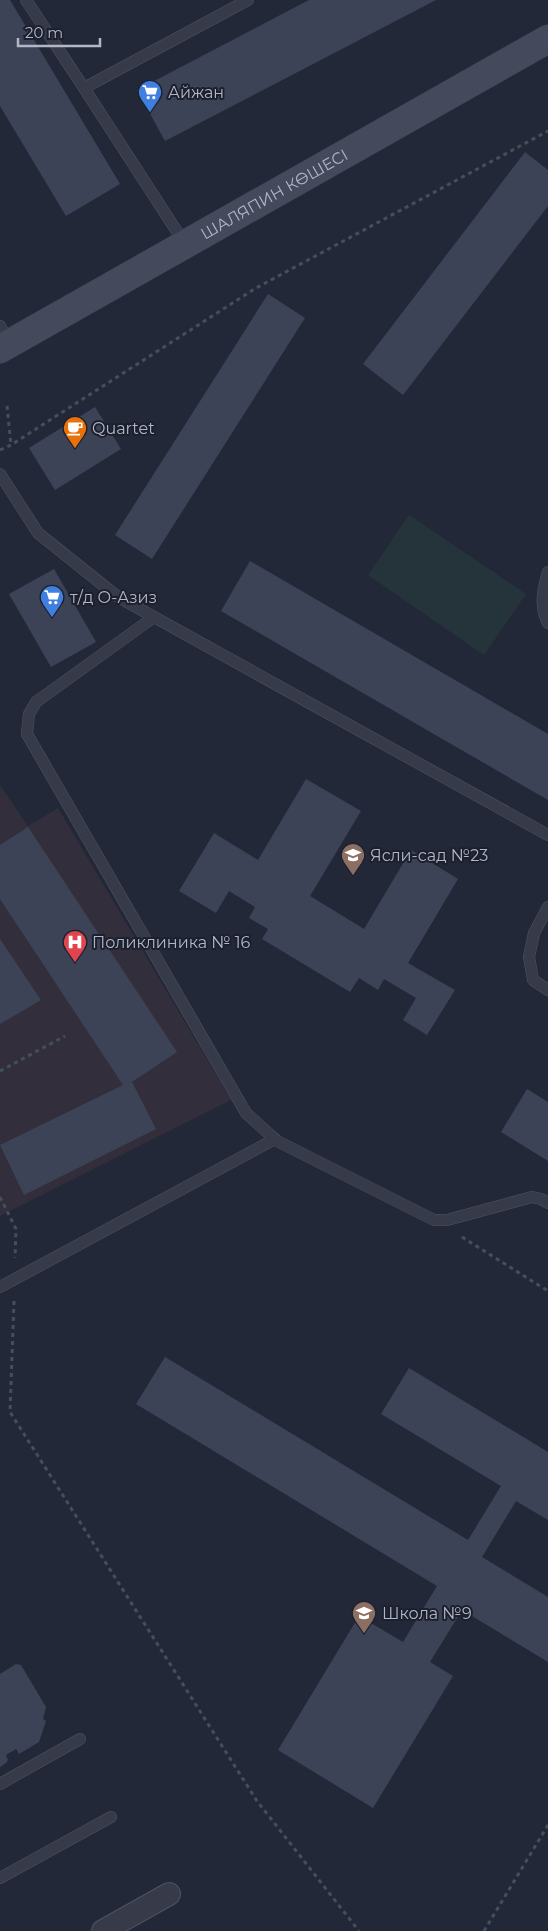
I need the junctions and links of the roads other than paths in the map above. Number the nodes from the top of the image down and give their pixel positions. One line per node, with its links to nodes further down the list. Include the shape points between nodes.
1 (26, 0): 4 (lane)
2 (248, 0): 4 (lane)
3 (548, 39): 5 (main road, ШАЛЯПИН КӨШЕСІ)
4 (84, 88): 5 (lane)
5 (186, 244): 6 (main road, ШАЛЯПИН КӨШЕСІ)
6 (3, 340)
7 (0, 474): 9 (lane, via 38,534 118,597)
8 (548, 572): 10 (lane, via 542,607)
9 (154, 617): 11 (lane); 14 (lane, via 36,702 29,714 27,734 246,1113)
10 (548, 623)
11 (548, 835)
12 (548, 907): 13 (lane, via 534,933 529,957 533,980)
13 (548, 990)
14 (275, 1139): 15 (lane, via 436,1221 522,1198 532,1197); 16 (lane)
15 (548, 1203)
16 (0, 1287)
17 (80, 1739): 18 (lane)
18 (0, 1784)
19 (111, 1817): 20 (lane)
20 (0, 1878)
21 (169, 1894): 22 (street)
22 (103, 1931)

